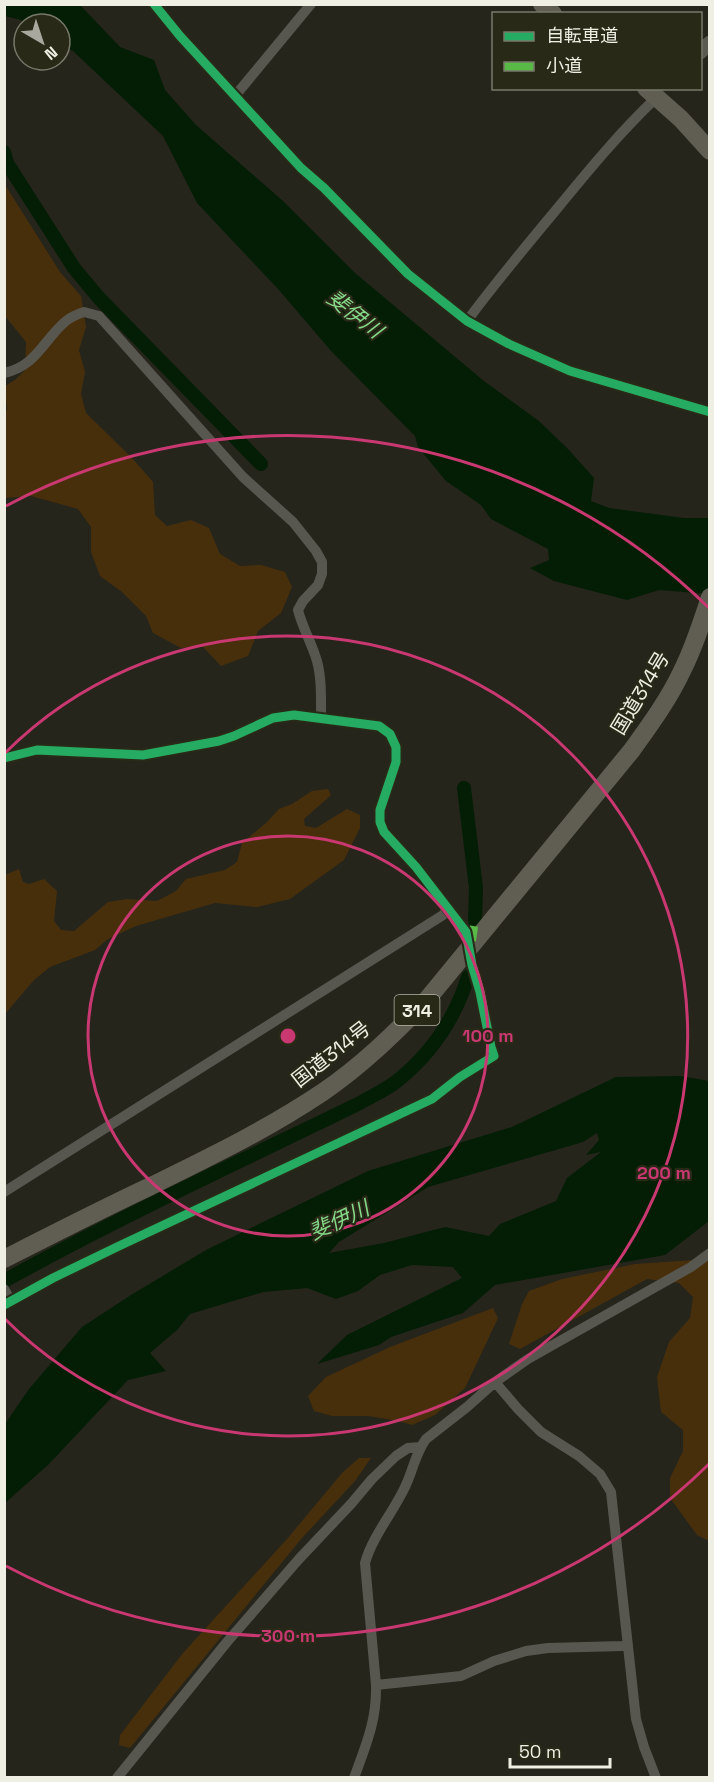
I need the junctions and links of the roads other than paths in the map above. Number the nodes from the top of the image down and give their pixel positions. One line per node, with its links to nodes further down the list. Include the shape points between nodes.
1 (154, 4): 4 (street)
2 (311, 4): 4 (street)
3 (656, 91): 5 (highway); 6 (street)
4 (235, 96): 6 (street, via 408,274)
5 (710, 152)
6 (467, 321): 8 (street, via 570,371)
7 (4, 373): 10 (street, via 34,358 67,320 84,312 99,316 243,477 293,522 322,562 318,585 298,610 319,669)
8 (710, 412)
9 (710, 597): 13 (highway, 国道314号 / 314, via 682,671 658,714)
10 (321, 717): 11 (street, via 273,717 219,741 143,755 37,750); 12 (street, via 379,726 390,734 396,747 396,762 380,810 380,822 384,832)
11 (4, 758)
12 (448, 909): 13 (street, via 466,932); 14 (street)
13 (470, 948): 16 (highway, 国道314号 / 314, via 387,1040 324,1091 245,1139); 18 (street, via 494,1056 432,1099 167,1223)
14 (4, 1192)
15 (710, 1253): 19 (street)
16 (4, 1259)
17 (4, 1289): 18 (street)
18 (8, 1303)
19 (495, 1382): 20 (street); 21 (street, via 541,1432 600,1474 611,1492)
20 (420, 1447): 22 (street, via 406,1486 365,1563); 23 (street, via 408,1448 396,1456 299,1558)
21 (628, 1644): 22 (street, via 526,1651 461,1676); 25 (street, via 636,1719)
22 (376, 1685): 24 (street, via 373,1723)
23 (117, 1778)
24 (354, 1778)
25 (656, 1778)

